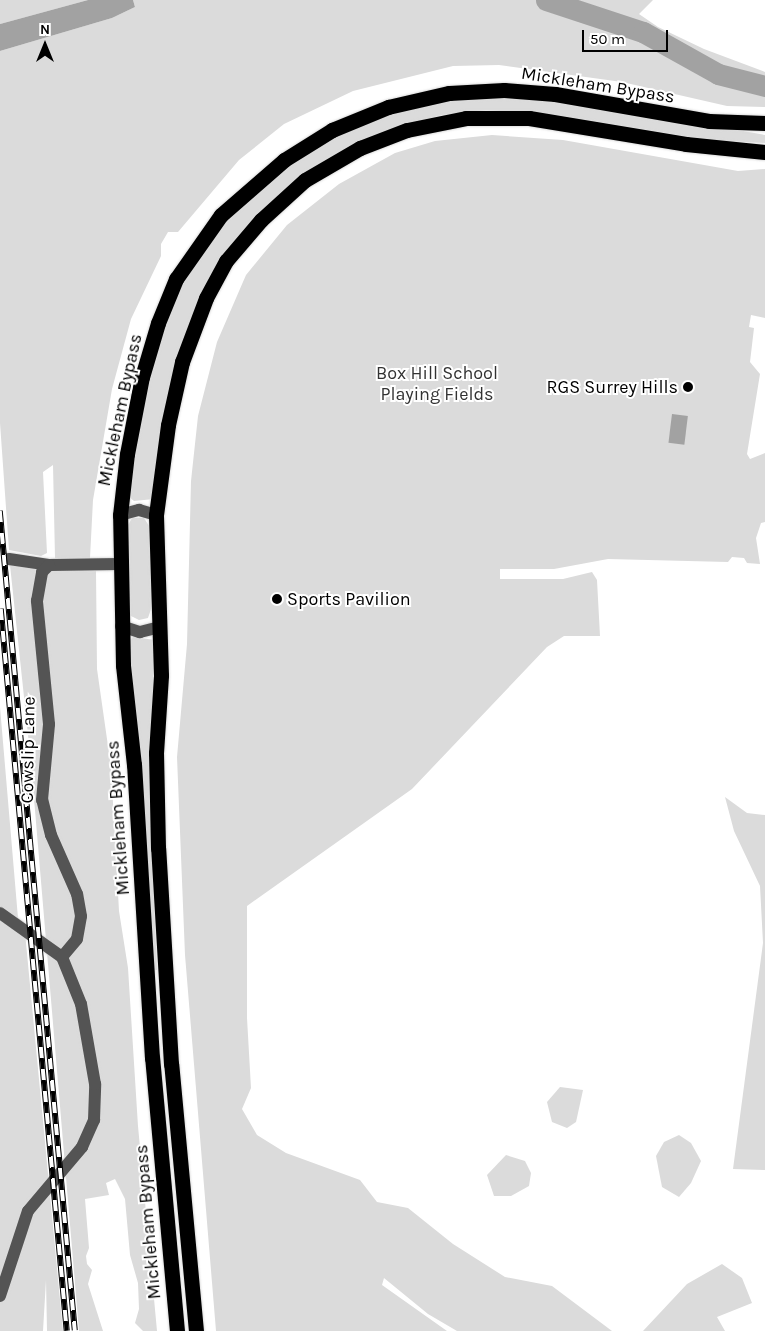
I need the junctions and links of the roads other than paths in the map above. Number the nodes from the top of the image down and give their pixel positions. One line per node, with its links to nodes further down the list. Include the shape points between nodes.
1 (765, 123): 3 (highway, Mickleham Bypass, via 709,121 555,94 504,90 449,93 418,100 388,107 332,130 284,160 232,204 203,239 176,280 158,323 142,377 126,454)
2 (765, 152): 4 (highway, Mickleham Bypass, via 686,144 529,118 466,118 407,130 360,148 305,180 261,220 226,261 206,298 176,389)
3 (120, 515): 4 (street, via 139,510); 6 (highway, Mickleham Bypass)
4 (156, 515): 9 (highway, Mickleham Bypass)
5 (9, 559): 7 (street)
6 (120, 564): 7 (street); 8 (highway, Mickleham Bypass)
7 (49, 565): 11 (street, Cowslip Lane, via 42,572 37,601 49,724 42,800 50,835 77,894 81,916 77,939)
8 (121, 626): 9 (street, via 140,632); 13 (highway, Mickleham Bypass, via 134,765 153,1068)
9 (160, 627): 14 (highway, Mickleham Bypass, via 162,675 156,753 158,858 171,1064)
10 (0, 913): 11 (street)
11 (62, 957): 12 (street, via 81,1004 94,1084 94,1120 82,1147 28,1211)
12 (0, 1296)
13 (177, 1331)
14 (196, 1331)

